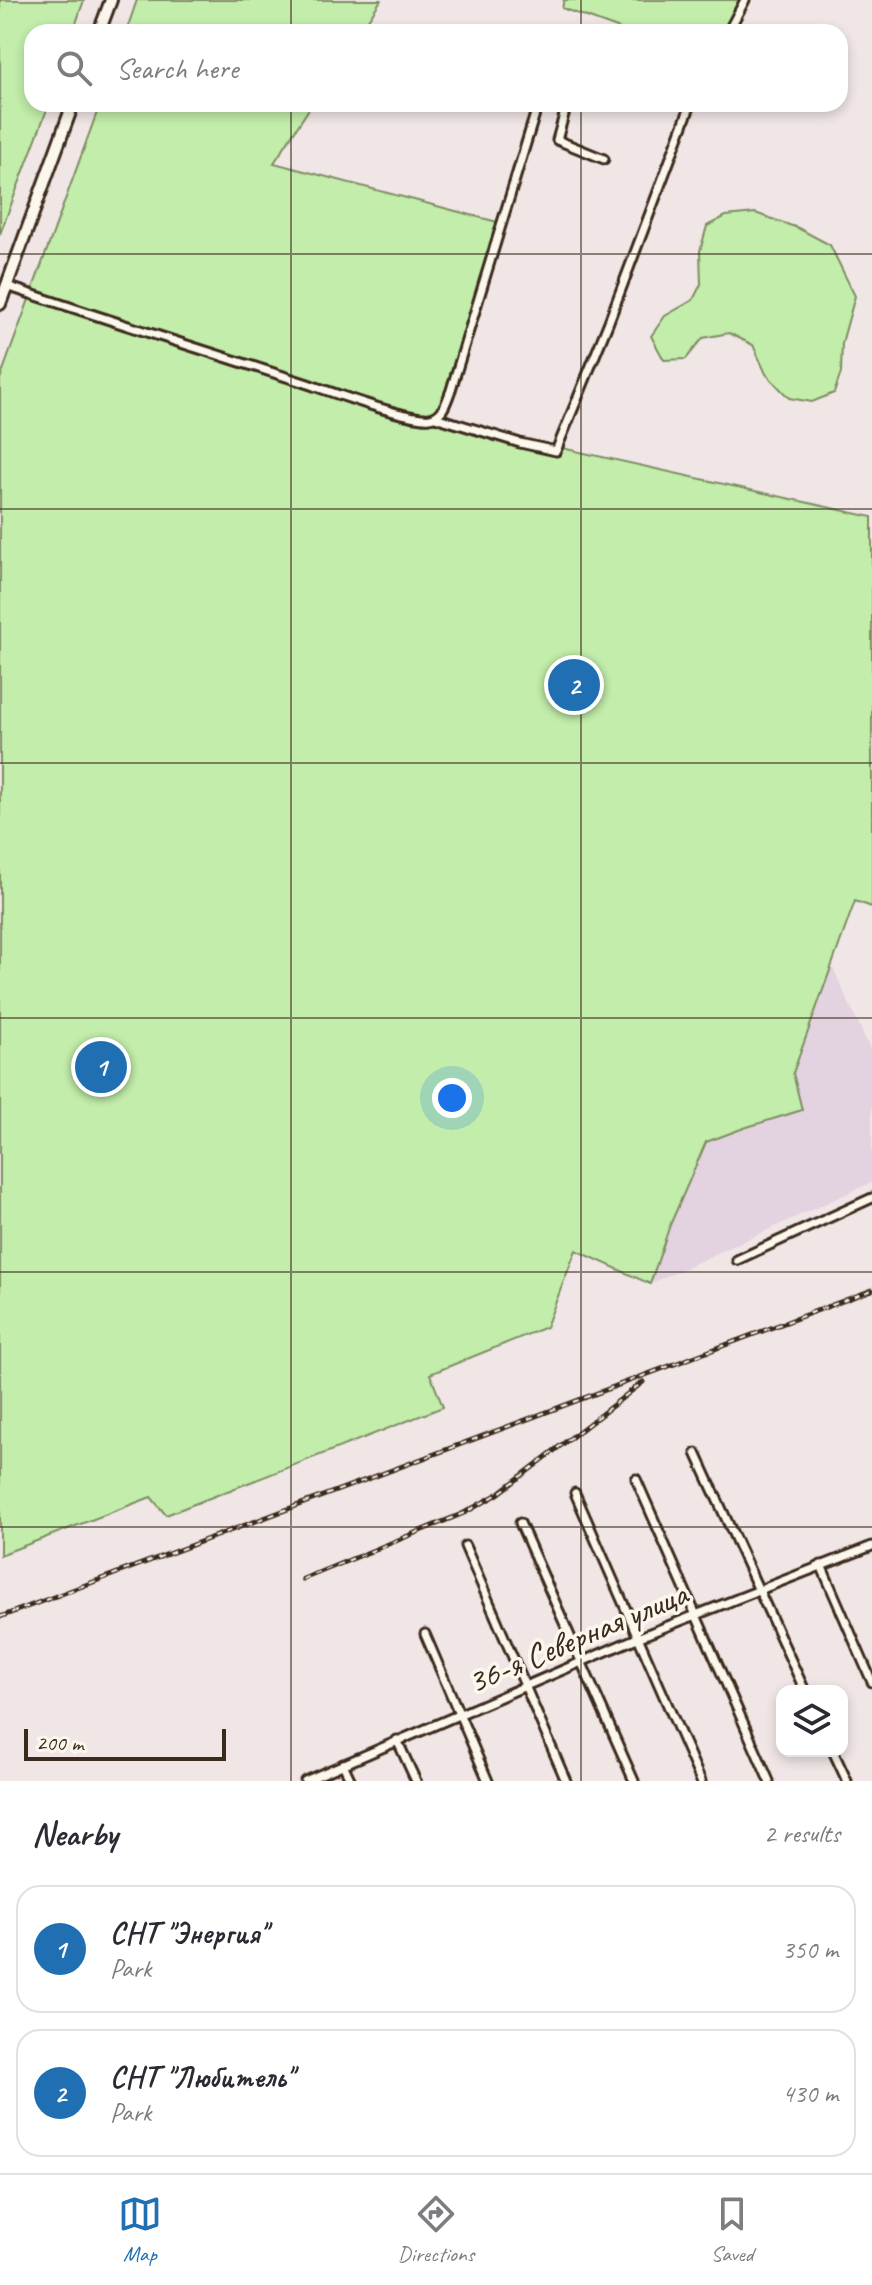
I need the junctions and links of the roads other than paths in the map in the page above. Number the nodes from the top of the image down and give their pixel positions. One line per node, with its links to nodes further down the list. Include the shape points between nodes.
1 (111, 0): 3 (main road)
2 (745, 0): 4 (street)
3 (102, 24)
4 (732, 24)
5 (70, 112): 10 (main road)
6 (536, 112): 12 (street, via 451,390)
7 (565, 112): 9 (street, via 557,140)
8 (688, 112): 12 (street, via 556,451)
9 (604, 159)
10 (7, 286): 11 (main road); 12 (street, via 369,404)
11 (0, 304)
12 (435, 417)
13 (872, 1198): 14 (street)
14 (737, 1260)
15 (696, 1453): 22 (street)
16 (636, 1479): 23 (street)
17 (575, 1493): 25 (street)
18 (520, 1523): 26 (street)
19 (465, 1546): 29 (street)
20 (872, 1546): 21 (street, 36-я Северная улица)
21 (821, 1565): 22 (street, 36-я Северная улица); 27 (street)
22 (758, 1590): 23 (street, 36-я Северная улица); 28 (street)
23 (695, 1615): 25 (street, 36-я Северная улица); 41 (street)
24 (425, 1634): 30 (street)
25 (637, 1638): 26 (street, 36-я Северная улица); 40 (street)
26 (581, 1663): 29 (street, 36-я Северная улица); 39 (street)
27 (872, 1682)
28 (802, 1685)
29 (525, 1688): 30 (street, 36-я Северная улица); 38 (street)
30 (458, 1715): 31 (street, 36-я Северная улица); 37 (street)
31 (397, 1740): 33 (street, 36-я Северная улица); 36 (street)
32 (836, 1757): 42 (street)
33 (343, 1764): 34 (street, 36-я Северная улица); 35 (street)
34 (305, 1781)
35 (351, 1781)
36 (416, 1781)
37 (488, 1781)
38 (566, 1781)
39 (634, 1781)
40 (701, 1781)
41 (769, 1781)
42 (847, 1781)

